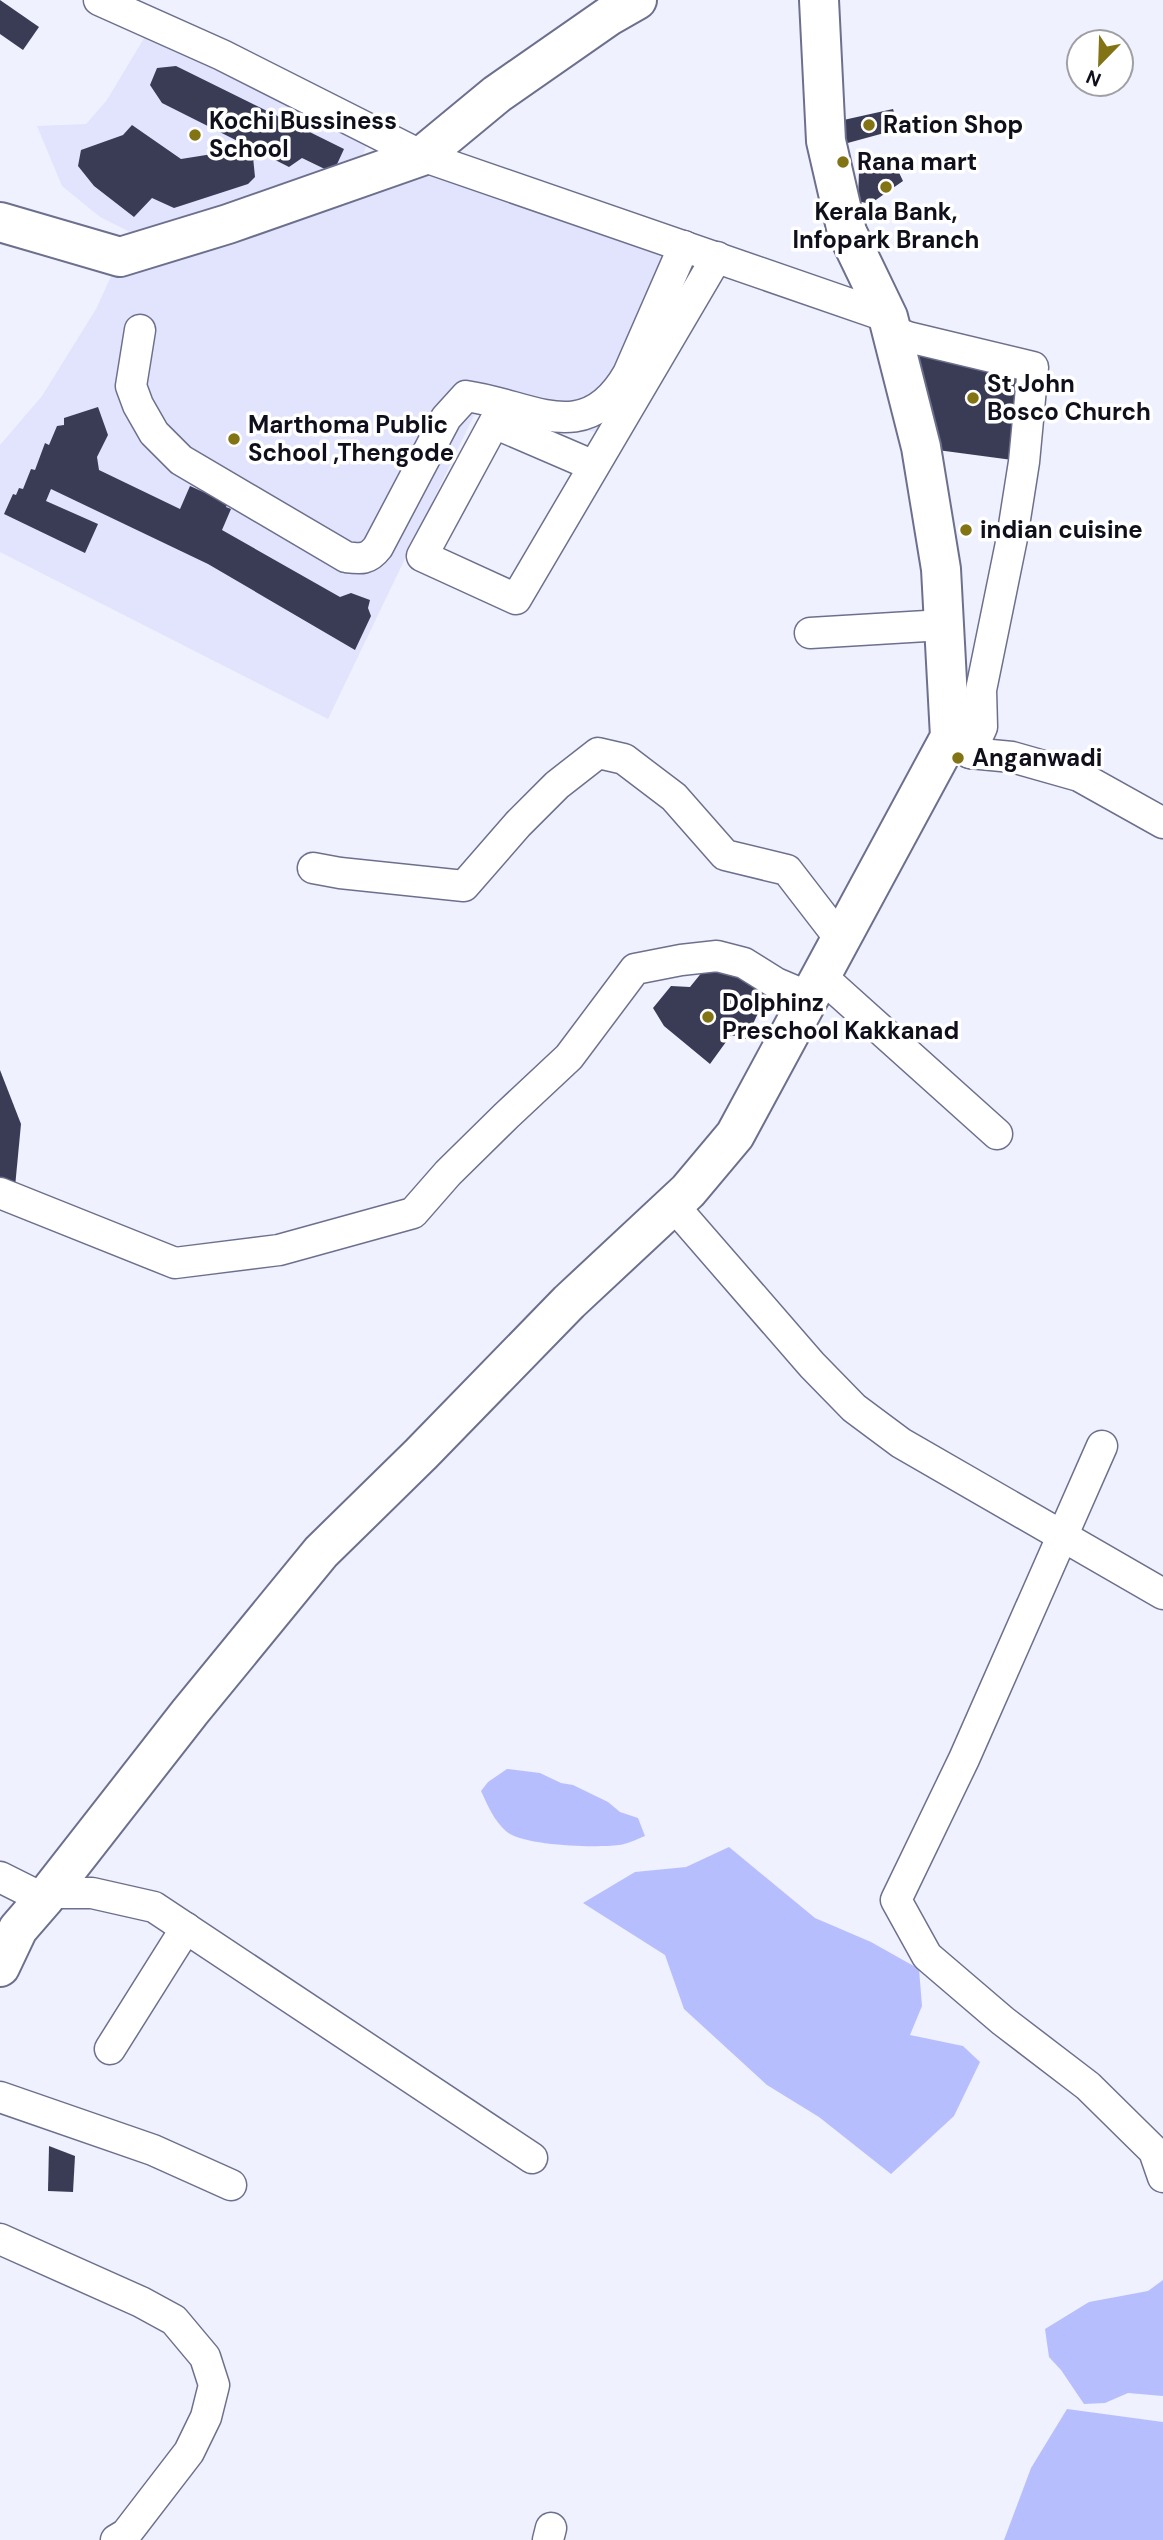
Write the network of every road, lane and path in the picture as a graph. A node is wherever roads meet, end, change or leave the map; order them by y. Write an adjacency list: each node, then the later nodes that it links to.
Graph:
1 (99, 0): 4 (street)
2 (637, 0): 4 (main road)
3 (819, 0): 8 (main road)
4 (422, 156): 5 (main road); 6 (street)
5 (0, 222)
6 (684, 246): 7 (street); 9 (street)
7 (717, 257): 8 (street); 10 (street)
8 (890, 324): 11 (main road); 13 (street)
9 (140, 330)
10 (594, 466): 10 (street)
11 (943, 625): 12 (street); 13 (main road)
12 (810, 633)
13 (960, 745): 14 (street); 16 (main road)
14 (1163, 823)
15 (313, 868): 16 (street)
16 (841, 940): 17 (main road)
17 (815, 987): 18 (street); 19 (street); 20 (main road)
18 (997, 1134)
19 (0, 1193)
20 (673, 1205): 22 (street); 25 (main road)
21 (1102, 1446): 22 (street)
22 (1063, 1538): 23 (street); 31 (street)
23 (1163, 1594)
24 (0, 1877): 25 (street)
25 (47, 1896): 26 (street); 27 (main road)
26 (186, 1928): 28 (street); 30 (street)
27 (0, 1967)
28 (110, 2049)
29 (0, 2097): 32 (street)
30 (531, 2158)
31 (1163, 2177)
32 (231, 2186)
33 (0, 2239): 34 (street)
34 (116, 2540)

